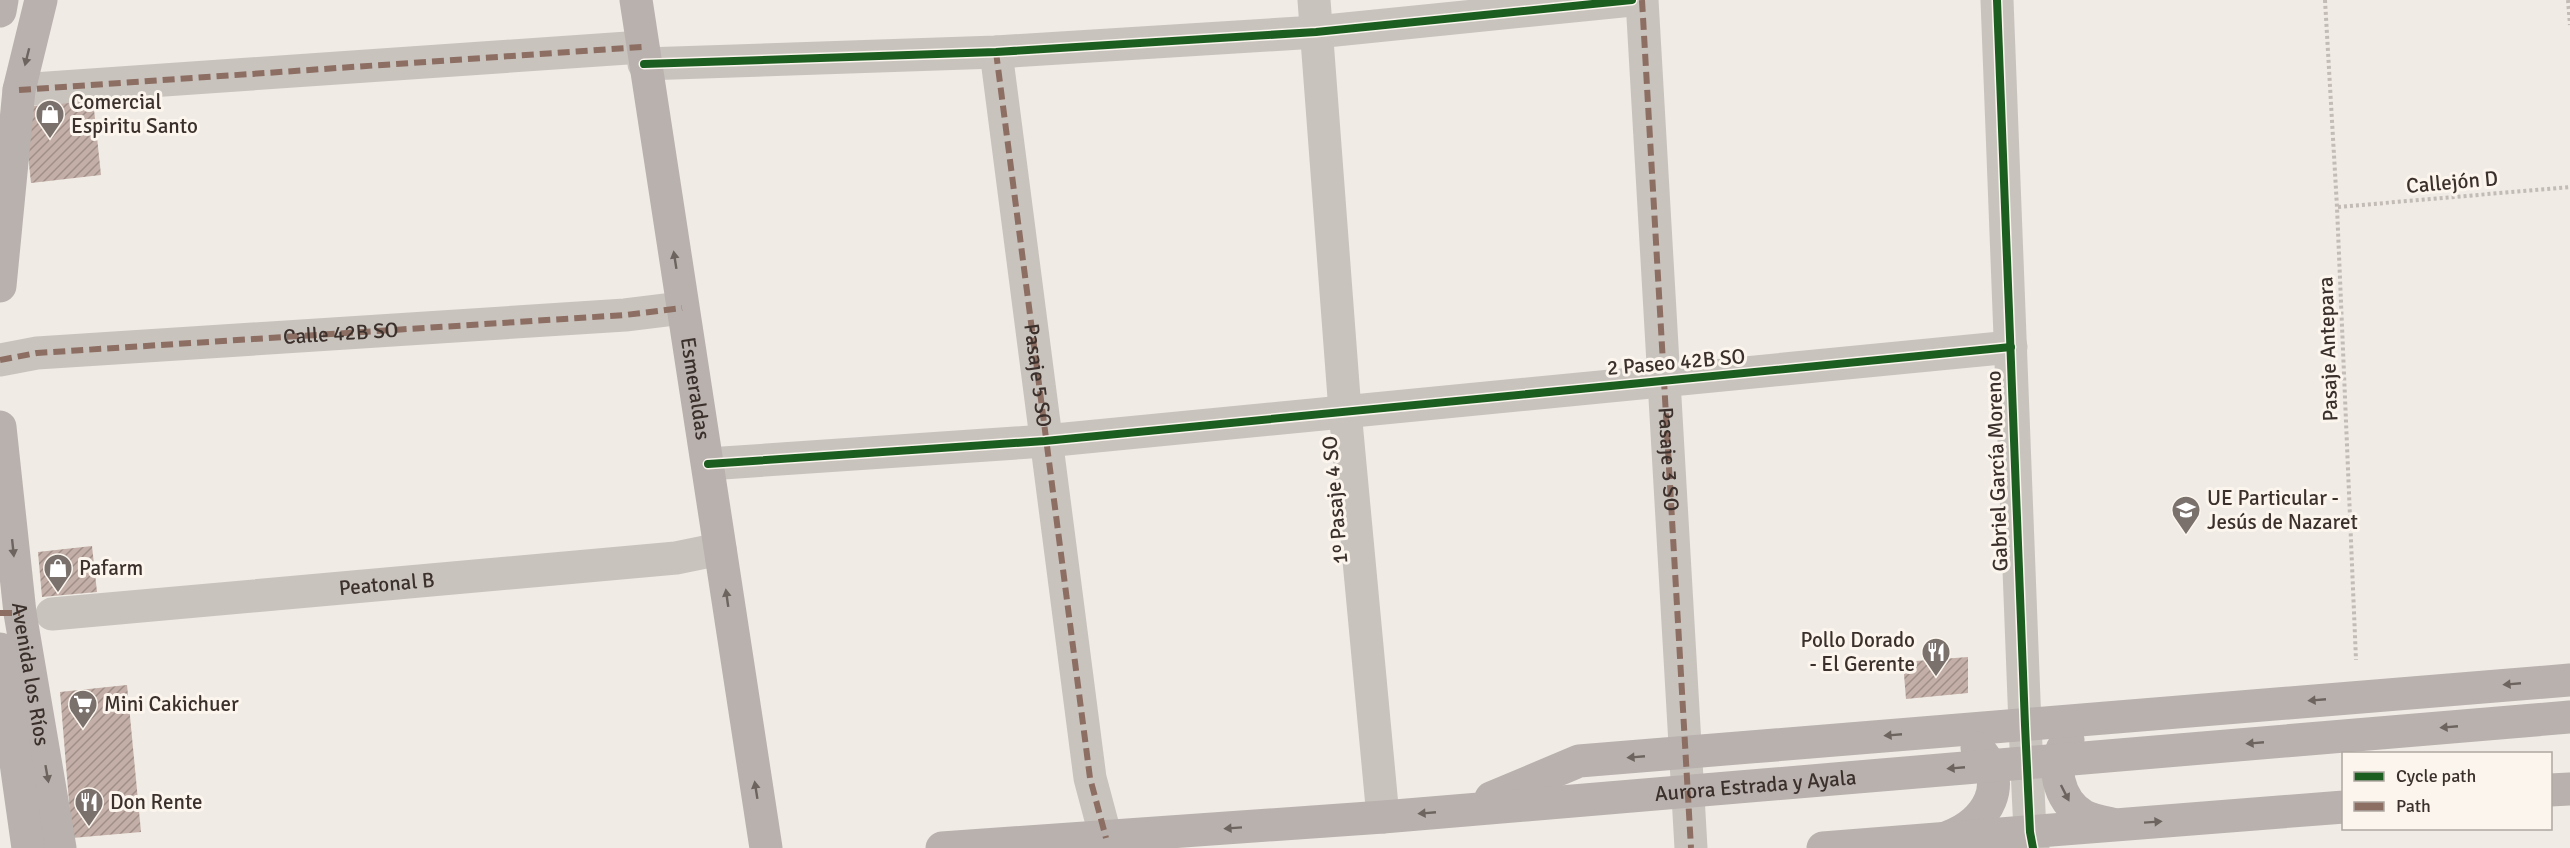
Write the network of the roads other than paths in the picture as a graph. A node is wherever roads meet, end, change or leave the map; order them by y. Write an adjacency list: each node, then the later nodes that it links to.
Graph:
1 (2, 0): 7 (main road)
2 (41, 0): 11 (main road, one-way to 11)
3 (636, 0): 10 (main road, Esmeraldas)
4 (1632, 0): 8 (street)
5 (1642, 0): 16 (street, Pasaje 3 SO)
6 (1997, 0): 14 (street, Gabriel García Moreno)
7 (0, 10)
8 (1315, 16): 9 (street); 17 (street, 1º Pasaje 4 SO)
9 (996, 52): 10 (street); 19 (street, Pasaje 5 SO)
10 (643, 56): 11 (street); 13 (main road, Esmeraldas, one-way to 10)
11 (19, 90): 12 (main road)
12 (0, 286)
13 (682, 308): 15 (street, Calle 42B SO); 20 (main road, Esmeraldas)
14 (2010, 347): 16 (street, 2 Paseo 42B SO); 27 (street, Gabriel García Moreno)
15 (0, 360)
16 (1666, 381): 17 (street, 2 Paseo 42B SO); 29 (street, Pasaje 3 SO)
17 (1345, 411): 19 (street, 2 Paseo 42B SO); 34 (street, 1º Pasaje 4 SO)
18 (0, 427): 22 (main road, Avenida los Ríos, one-way to 22)
19 (1045, 441): 20 (street, 2 Paseo 42B SO); 36 (street, Pasaje 5 SO)
20 (708, 464): 21 (main road, Esmeraldas)
21 (720, 549): 22 (street, Peatonal B); 41 (main road, Esmeraldas, one-way to 21)
22 (24, 614): 40 (main road, Avenida los Ríos, one-way to 40)
23 (0, 649): 39 (main road, Avenida los Ríos)
24 (2570, 680): 26 (main road, one-way to 26)
25 (2570, 717): 33 (main road, Aurora Estrada y Ayala, one-way to 33)
26 (2104, 718): 27 (main road); 35 (main road, one-way to 35)
27 (2025, 725): 28 (main road); 38 (street, Gabriel García Moreno)
28 (1934, 732): 29 (main road, one-way to 29); 37 (main road)
29 (1686, 753): 33 (main road, one-way to 33); 43 (street, Pasaje 3 SO)
30 (2570, 789): 31 (main road)
31 (2552, 790)
32 (2342, 807): 35 (main road, one-way to 32)
33 (1462, 810): 34 (main road, Aurora Estrada y Ayala, one-way to 34)
34 (1383, 817): 36 (main road, Aurora Estrada y Ayala, one-way to 36)
35 (2116, 825): 38 (main road)
36 (1106, 838): 42 (main road, Aurora Estrada y Ayala)
37 (1943, 838): 38 (main road); 44 (main road)
38 (2032, 840)
39 (28, 848)
40 (60, 848)
41 (766, 848)
42 (942, 848)
43 (1691, 848)
44 (1823, 848)

